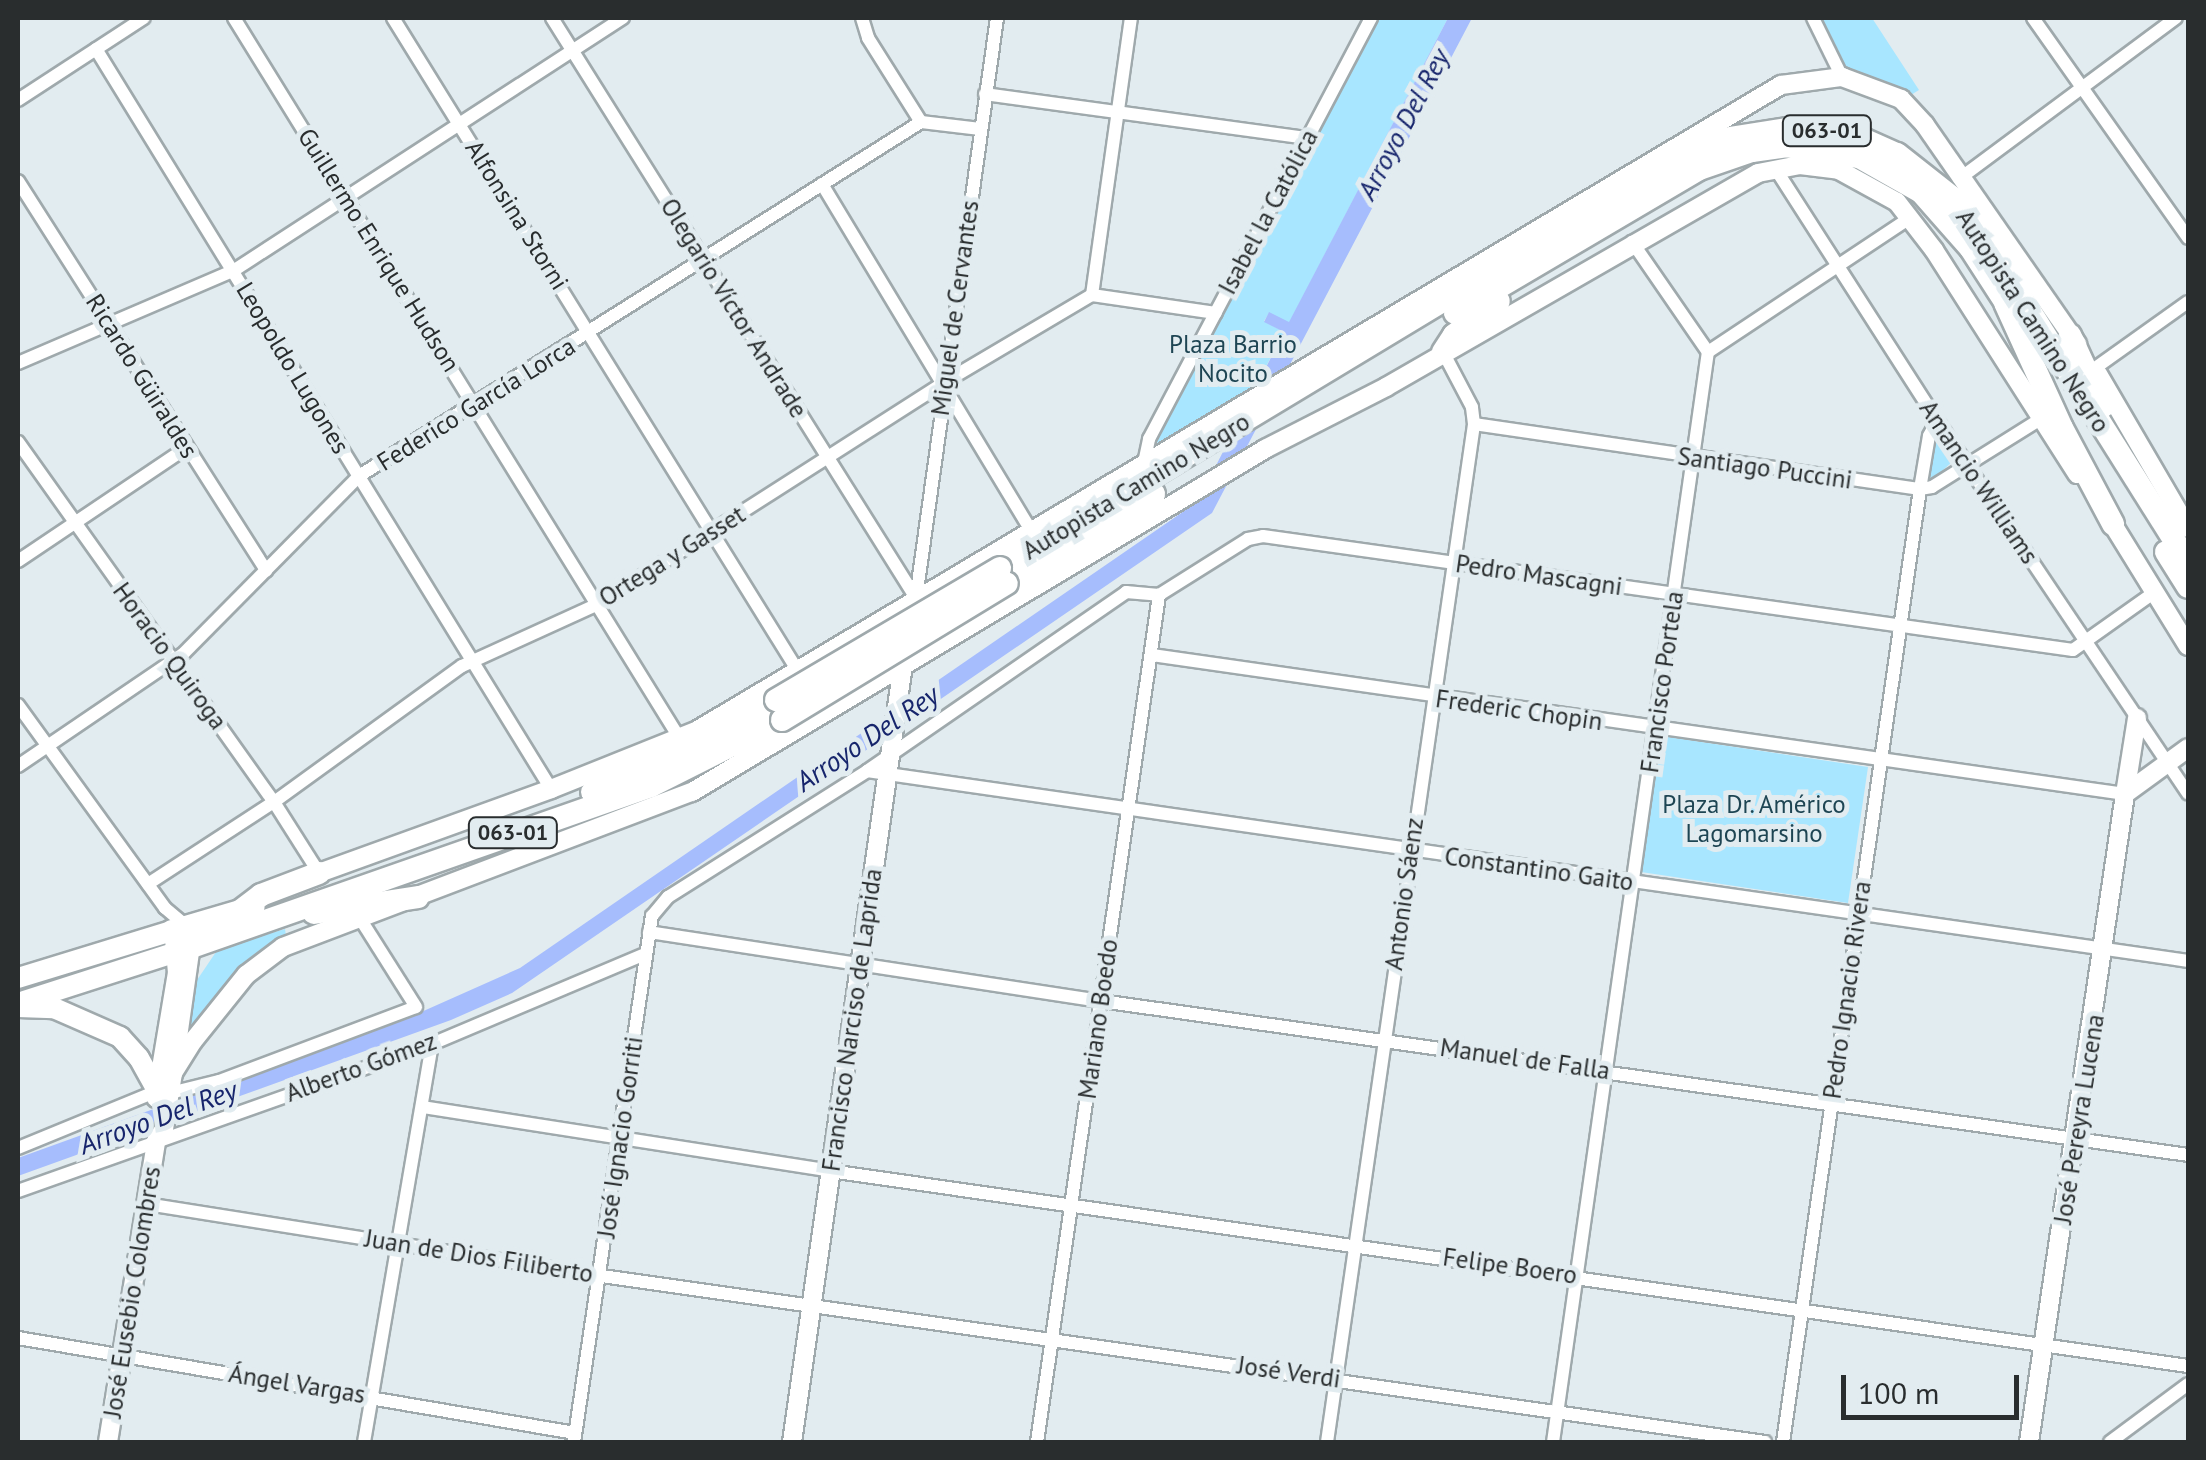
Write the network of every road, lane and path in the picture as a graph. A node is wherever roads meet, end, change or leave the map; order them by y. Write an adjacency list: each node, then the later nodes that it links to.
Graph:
1 (144, 18): 13 (street)
2 (234, 18): 28 (street, Guillermo Enrique Hudson)
3 (393, 18): 21 (street, Alfonsina Storni)
4 (552, 18): 14 (street, Olegario Víctor Andrade)
5 (623, 18): 14 (street)
6 (862, 18): 20 (street)
7 (997, 18): 17 (street, Miguel de Cervantes)
8 (1130, 18): 19 (street)
9 (1371, 18): 23 (street, Isabel la Católica)
10 (1814, 18): 15 (street)
11 (2032, 18): 16 (street)
12 (2176, 18): 16 (street)
13 (96, 49): 18 (street); 35 (street, Leopoldo Lugones)
14 (572, 51): 21 (street); 33 (street, Olegario Víctor Andrade)
15 (1842, 77): 25 (street); 47 (street)
16 (2083, 88): 25 (street); 31 (street)
17 (985, 94): 19 (street); 22 (street, Miguel de Cervantes)
18 (18, 100)
19 (1118, 112): 23 (street); 36 (street)
20 (921, 122): 22 (street); 27 (street, Federico García Lorca)
21 (461, 124): 28 (street); 41 (street, Alfonsina Storni)
22 (981, 129): 48 (street, Miguel de Cervantes)
23 (1307, 138): 39 (street, Isabel la Católica)
24 (1775, 168): 29 (street); 32 (street); 34 (street, Amancio Williams)
25 (1958, 179): 42 (street)
26 (18, 182): 40 (street, Ricardo Güiraldes)
27 (822, 184): 33 (street, Federico García Lorca); 48 (street)
28 (346, 199): 35 (street); 49 (street, Guillermo Enrique Hudson)
29 (1911, 216): 34 (street); 51 (street)
30 (1591, 232): 37 (highway, Autopista Camino Negro / 063-01); 43 (highway); 47 (highway, Autopista Camino Negro / 063-01)
31 (2188, 238)
32 (1632, 242): 43 (street); 44 (street)
33 (704, 259): 41 (street, Federico García Lorca); 55 (street, Olegario Víctor Andrade)
34 (1836, 264): 44 (street); 50 (street, Amancio Williams)
35 (233, 271): 40 (street); 59 (street, Leopoldo Lugones)
36 (1092, 295): 39 (street); 48 (street, Ortega y Gasset)
37 (2001, 295): 63 (highway); 71 (highway, Autopista Camino Negro / 063-01)
38 (2188, 302): 46 (street)
39 (1216, 313): 58 (street, Isabel la Católica)
40 (110, 324): 45 (street); 54 (street, Ricardo Güiraldes)
41 (590, 333): 49 (street, Federico García Lorca); 66 (street, Alfonsina Storni)
42 (2070, 335): 46 (street); 61 (highway)
43 (1443, 352): 52 (street, Antonio Sáenz); 83 (street)
44 (1708, 352): 56 (street, Francisco Portela)
45 (18, 363)
46 (2094, 369): 64 (street)
47 (1313, 380): 58 (street); 61 (highway, Autopista Camino Negro / 063-01); 108 (highway, Autopista Camino Negro / 063-01, bridge)
48 (943, 383): 55 (street, Ortega y Gasset); 65 (street); 75 (street, Miguel de Cervantes)
49 (476, 405): 59 (street, Federico García Lorca); 76 (street, Guillermo Enrique Hudson)
50 (1937, 420): 57 (street, Amancio Williams); 60 (street, Pedro Ignacio Rivera)
51 (2039, 420): 57 (street); 63 (street)
52 (1474, 424): 56 (street, Santiago Puccini); 68 (street, Antonio Sáenz)
53 (18, 442): 62 (street, Horacio Quiroga)
54 (186, 448): 62 (street); 70 (street, Ricardo Güiraldes)
55 (828, 458): 66 (street, Ortega y Gasset); 75 (street, Olegario Víctor Andrade)
56 (1692, 459): 60 (street, Santiago Puccini); 74 (street, Francisco Portela)
57 (1966, 462): 60 (street); 78 (street, Amancio Williams)
58 (1144, 463): 65 (street)
59 (359, 476): 70 (street, Federico García Lorca); 81 (street, Leopoldo Lugones)
60 (1920, 489): 77 (street, Pedro Ignacio Rivera)
61 (2144, 496): 69 (highway, Autopista Camino Negro / 063-01)
62 (74, 523): 67 (street); 82 (street, Horacio Quiroga)
63 (2113, 524): 72 (street)
64 (2188, 528)
65 (1030, 529): 75 (street)
66 (714, 530): 76 (street, Ortega y Gasset); 84 (street, Alfonsina Storni)
67 (18, 561)
68 (1452, 562): 73 (street, Pedro Mascagni); 74 (street, Pedro Mascagni); 85 (street, Antonio Sáenz)
69 (2188, 562)
70 (266, 570): 82 (street, Federico García Lorca)
71 (2188, 587)
72 (2154, 592): 78 (street); 79 (street)
73 (1159, 595): 80 (street, Mariano Boedo); 92 (street)
74 (1675, 595): 77 (street, Pedro Mascagni); 88 (street, Francisco Portela)
75 (916, 598): 83 (street, Francisco Narciso de Laprida); 84 (street)
76 (598, 604): 81 (street, Ortega y Gasset); 89 (street, Guillermo Enrique Hudson)
77 (1900, 626): 78 (street, Pedro Mascagni); 93 (street, Pedro Ignacio Rivera)
78 (2086, 642): 87 (street, Amancio Williams)
79 (2188, 646)
80 (1152, 655): 85 (street, Frederic Chopin); 100 (street, Mariano Boedo)
81 (472, 660): 96 (street, Leopoldo Lugones); 99 (street, Ortega y Gasset)
82 (174, 661): 90 (street, Federico García Lorca); 99 (street, Horacio Quiroga)
83 (902, 666): 92 (street, Francisco Narciso de Laprida); 105 (street)
84 (796, 668): 89 (street)
85 (1432, 698): 88 (street, Frederic Chopin); 101 (street, Antonio Sáenz)
86 (18, 705): 90 (street)
87 (2137, 718): 94 (street, Amancio Williams); 98 (street, José Pereyra Lucena)
88 (1654, 730): 93 (street, Frederic Chopin); 103 (street, Francisco Portela)
89 (680, 739): 96 (street)
90 (47, 746): 95 (street, Federico García Lorca); 104 (street)
91 (2188, 748): 94 (street)
92 (891, 757): 100 (street, Constantino Gaito); 106 (street, Constantino Gaito); 115 (street, Francisco Narciso de Laprida)
93 (1880, 759): 98 (street, Frederic Chopin); 107 (street, Pedro Ignacio Rivera)
94 (2169, 764): 97 (street, Amancio Williams); 98 (street)
95 (18, 766)
96 (551, 789): 102 (street)
97 (2188, 793)
98 (2125, 794): 112 (street, José Pereyra Lucena)
99 (274, 802): 102 (street, Horacio Quiroga); 104 (street, Ortega y Gasset)
100 (1128, 810): 101 (street, Constantino Gaito); 117 (street, Mariano Boedo)
101 (1409, 850): 103 (street, Constantino Gaito); 119 (street, Antonio Sáenz)
102 (319, 873): 108 (highway)
103 (1634, 883): 107 (street, Constantino Gaito); 121 (street, Francisco Portela)
104 (148, 884): 111 (street)
105 (418, 897): 108 (highway); 109 (street)
106 (668, 897): 110 (street, José Ignacio Gorriti)
107 (1858, 914): 112 (street, Constantino Gaito); 124 (street, Pedro Ignacio Rivera)
108 (238, 920): 111 (highway, Autopista Camino Negro / 063-01)
109 (361, 920): 122 (street); 123 (street)
110 (649, 932): 113 (street, José Ignacio Gorriti); 115 (street)
111 (182, 938): 116 (main road, 063-01); 118 (main road, 063-01); 122 (street, José Eusebio Colombres); 123 (street, José Eusebio Colombres)
112 (2104, 949): 114 (street, Constantino Gaito); 127 (street, José Pereyra Lucena)
113 (645, 954): 120 (street, Alberto Gómez); 128 (street, José Ignacio Gorriti)
114 (2188, 961)
115 (860, 964): 117 (street, Manuel de Falla); 131 (street, Francisco Narciso de Laprida)
116 (18, 978)
117 (1101, 1001): 119 (street, Manuel de Falla); 134 (street, Mariano Boedo)
118 (18, 1005): 123 (main road)
119 (1385, 1038): 121 (street, Manuel de Falla); 135 (street, Antonio Sáenz)
120 (432, 1044): 125 (street); 126 (street, Alberto Gómez)
121 (1608, 1071): 124 (street, Manuel de Falla); 138 (street, Francisco Portela)
122 (174, 1073): 123 (street, José Eusebio Colombres)
123 (163, 1098): 126 (street, José Eusebio Colombres); 129 (street)
124 (1831, 1104): 127 (street, Manuel de Falla); 140 (street, Pedro Ignacio Rivera)
125 (423, 1107): 128 (street, Felipe Boero); 136 (street)
126 (157, 1135): 132 (street, Alberto Gómez); 133 (street, José Eusebio Colombres)
127 (2076, 1138): 130 (street, Manuel de Falla); 143 (street, José Pereyra Lucena)
128 (620, 1139): 131 (street, Felipe Boero); 137 (street, José Ignacio Gorriti)
129 (18, 1148)
130 (2188, 1155)
131 (830, 1170): 134 (street, Felipe Boero); 139 (street, Francisco Narciso de Laprida)
132 (18, 1191)
133 (147, 1204): 136 (street, Juan de Dios Filiberto); 144 (street, José Eusebio Colombres)
134 (1072, 1206): 135 (street, Felipe Boero); 142 (street, Mariano Boedo)
135 (1354, 1243): 138 (street, Felipe Boero); 146 (street, Antonio Sáenz)
136 (400, 1244): 137 (street, Juan de Dios Filiberto); 148 (street)
137 (602, 1276): 139 (street, Juan de Dios Filiberto); 150 (street, José Ignacio Gorriti)
138 (1578, 1276): 140 (street, Felipe Boero); 149 (street, Francisco Portela)
139 (812, 1305): 142 (street, José Verdi); 153 (street, Francisco Narciso de Laprida)
140 (1802, 1308): 143 (street, Felipe Boero); 158 (street, Pedro Ignacio Rivera)
141 (18, 1338): 144 (street, Ángel Vargas)
142 (1050, 1339): 146 (street, José Verdi); 154 (street, Mariano Boedo)
143 (2044, 1342): 145 (street, Felipe Boero); 159 (street, José Pereyra Lucena)
144 (120, 1356): 148 (street, Ángel Vargas); 151 (street, José Eusebio Colombres)
145 (2188, 1366)
146 (1336, 1378): 149 (street, José Verdi); 155 (street, Antonio Sáenz)
147 (2188, 1384): 160 (street)
148 (372, 1396): 150 (street, Ángel Vargas); 152 (street)
149 (1558, 1412): 156 (street, Francisco Portela); 157 (street, José Verdi)
150 (574, 1438)
151 (108, 1442)
152 (364, 1442)
153 (792, 1442)
154 (1037, 1442)
155 (1327, 1442)
156 (1553, 1442)
157 (1765, 1442)
158 (1783, 1442)
159 (2029, 1442)
160 (2110, 1442)

